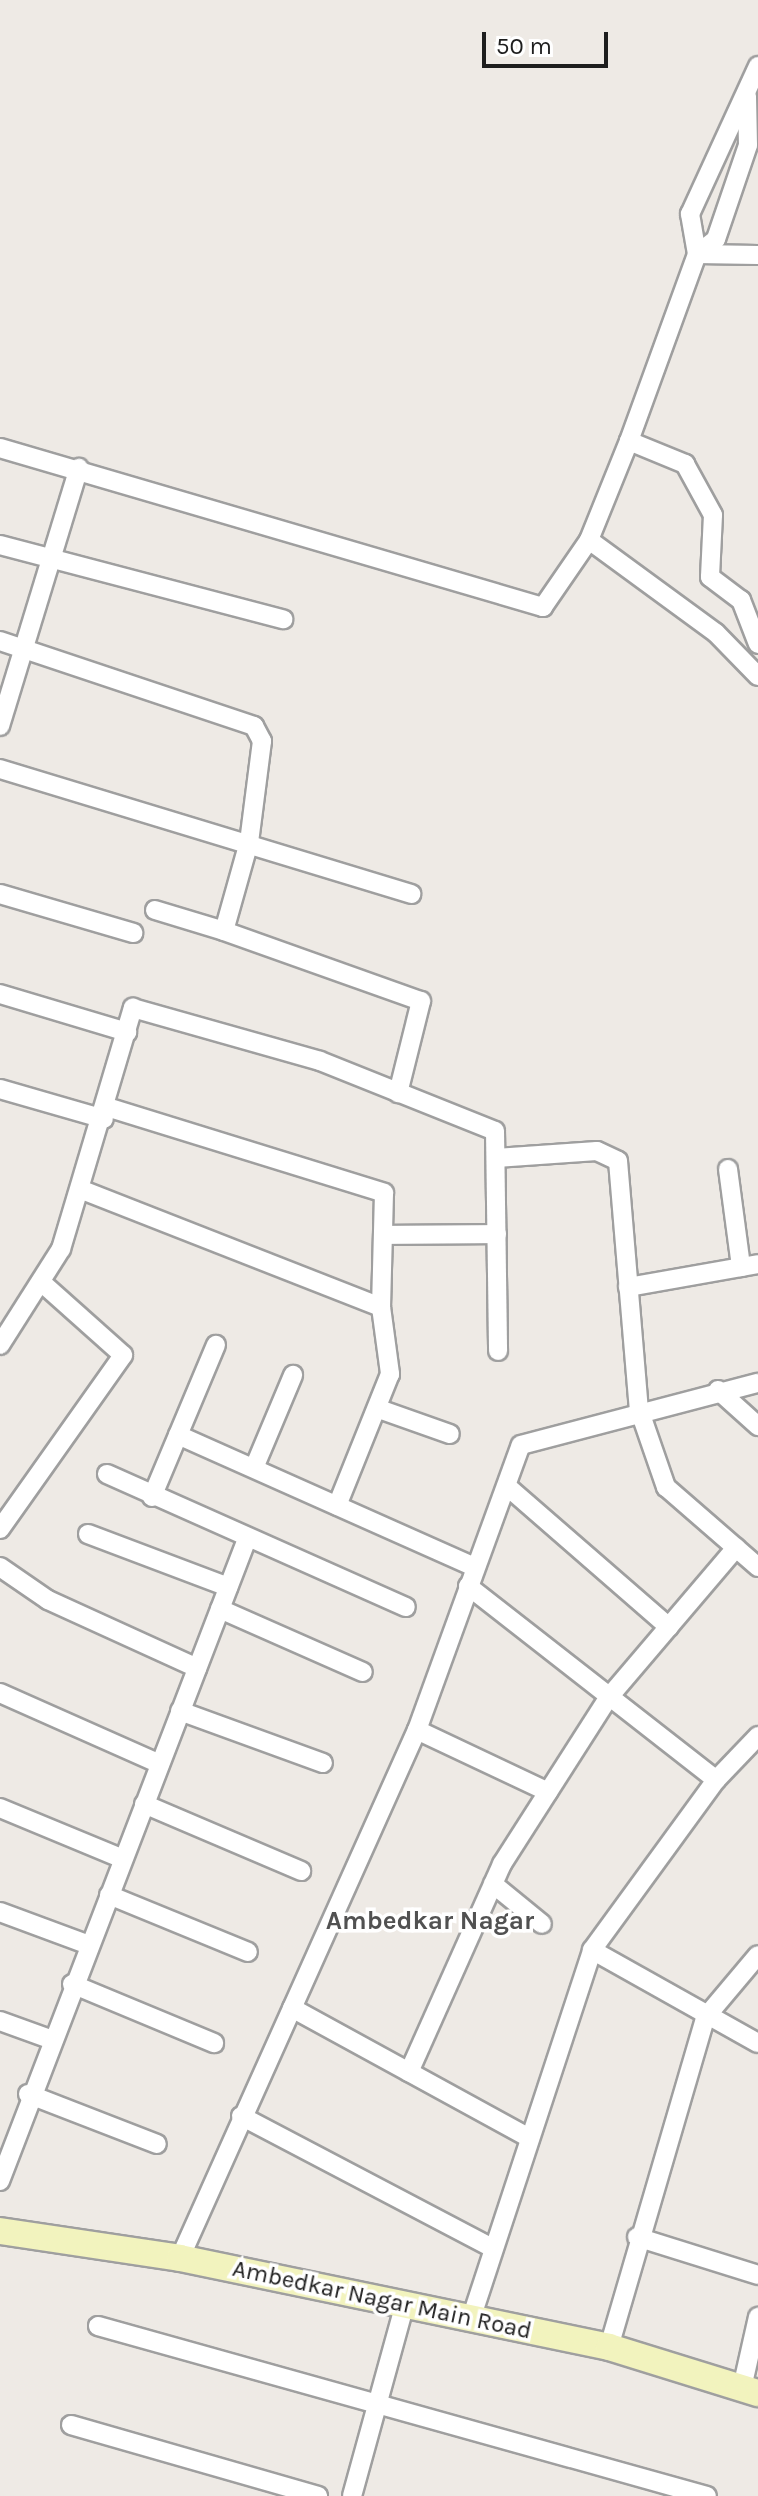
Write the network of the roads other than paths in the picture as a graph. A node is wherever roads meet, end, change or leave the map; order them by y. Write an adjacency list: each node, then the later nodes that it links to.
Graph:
1 (758, 66): 2 (street)
2 (747, 94): 3 (street); 4 (street)
3 (753, 132): 4 (street)
4 (697, 254): 5 (street); 6 (street)
5 (758, 255)
6 (629, 441): 9 (street); 14 (street)
7 (0, 448): 8 (street)
8 (79, 468): 9 (street); 11 (street)
9 (589, 540): 16 (street)
10 (0, 545): 11 (street)
11 (51, 559): 12 (street); 15 (street)
12 (283, 619)
13 (0, 641): 15 (street)
14 (758, 644)
15 (23, 648): 17 (street); 19 (street)
16 (758, 676)
17 (0, 726)
18 (0, 769): 19 (street)
19 (249, 842): 21 (street); 23 (street)
20 (0, 894): 24 (street)
21 (411, 894)
22 (155, 910): 23 (street)
23 (224, 931): 28 (street)
24 (133, 933)
25 (0, 994): 26 (street)
26 (127, 1032): 28 (street); 29 (street)
27 (0, 1089): 29 (street)
28 (398, 1093): 30 (street)
29 (105, 1113): 32 (street); 34 (street)
30 (496, 1158): 33 (street); 37 (street)
31 (728, 1169): 35 (street)
32 (82, 1190): 36 (street); 38 (street)
33 (497, 1234): 34 (street); 41 (street)
34 (383, 1235): 38 (street)
35 (750, 1265): 37 (street)
36 (41, 1282): 39 (street); 55 (street)
37 (628, 1287): 46 (street)
38 (381, 1307): 45 (street)
39 (0, 1345)
40 (216, 1345): 49 (street)
41 (498, 1351)
42 (293, 1375): 50 (street)
43 (758, 1383): 44 (street)
44 (718, 1390): 46 (street); 47 (street)
45 (379, 1409): 48 (street); 54 (street)
46 (639, 1409): 52 (street); 58 (street)
47 (758, 1426)
48 (450, 1434)
49 (178, 1435): 50 (street); 53 (street)
50 (254, 1468): 54 (street)
51 (107, 1474): 53 (street)
52 (509, 1488): 60 (street); 66 (street)
53 (152, 1497): 57 (street)
54 (337, 1506): 60 (street)
55 (0, 1529)
56 (88, 1534): 63 (street)
57 (247, 1539): 63 (street); 64 (street)
58 (736, 1548): 61 (street); 66 (street)
59 (0, 1567): 67 (street)
60 (474, 1567): 62 (street)
61 (758, 1567)
62 (468, 1586): 70 (street); 72 (street)
63 (228, 1587): 65 (street)
64 (406, 1607)
65 (220, 1609): 67 (street); 68 (street)
66 (669, 1627): 70 (street)
67 (197, 1668): 71 (street)
68 (363, 1672)
69 (0, 1693): 75 (street)
70 (609, 1697): 76 (street); 77 (street)
71 (180, 1711): 74 (street); 75 (street)
72 (417, 1730): 77 (street); 91 (street)
73 (758, 1736): 76 (street)
74 (323, 1763)
75 (160, 1764): 78 (street)
76 (716, 1780): 87 (street)
77 (548, 1792): 82 (street)
78 (144, 1804): 80 (street); 81 (street)
79 (0, 1808): 80 (street)
80 (123, 1859): 83 (street)
81 (301, 1871)
82 (493, 1884): 85 (street); 97 (street)
83 (109, 1895): 86 (street); 88 (street)
84 (0, 1912): 86 (street)
85 (542, 1924)
86 (89, 1945): 90 (street)
87 (592, 1950): 92 (street); 100 (street)
88 (248, 1952)
89 (758, 1955): 92 (street)
90 (72, 1984): 94 (street); 95 (street)
91 (292, 2008): 97 (street); 99 (street)
92 (705, 2018): 96 (street); 104 (street)
93 (0, 2021): 94 (street)
94 (50, 2039): 98 (street)
95 (214, 2043)
96 (758, 2043)
97 (409, 2072): 100 (street)
98 (28, 2094): 101 (street); 102 (street)
99 (241, 2116): 105 (street); 106 (street)
100 (529, 2138): 105 (street)
101 (157, 2144)
102 (0, 2181)
103 (0, 2231): 106 (street, Ambedkar Nagar Main Road)
104 (637, 2237): 107 (street); 112 (street)
105 (490, 2247): 110 (street)
106 (180, 2258): 108 (street, Ambedkar Nagar Main Road)
107 (758, 2275)
108 (405, 2304): 110 (street, Ambedkar Nagar Main Road); 114 (street)
109 (758, 2317): 113 (street)
110 (471, 2319): 112 (street, Ambedkar Nagar Main Road)
111 (98, 2326): 114 (street)
112 (609, 2347): 113 (street, Ambedkar Nagar Main Road)
113 (750, 2391)
114 (380, 2403): 117 (street); 118 (street)
115 (71, 2425): 116 (street)
116 (318, 2496)
117 (352, 2496)
118 (707, 2496)

